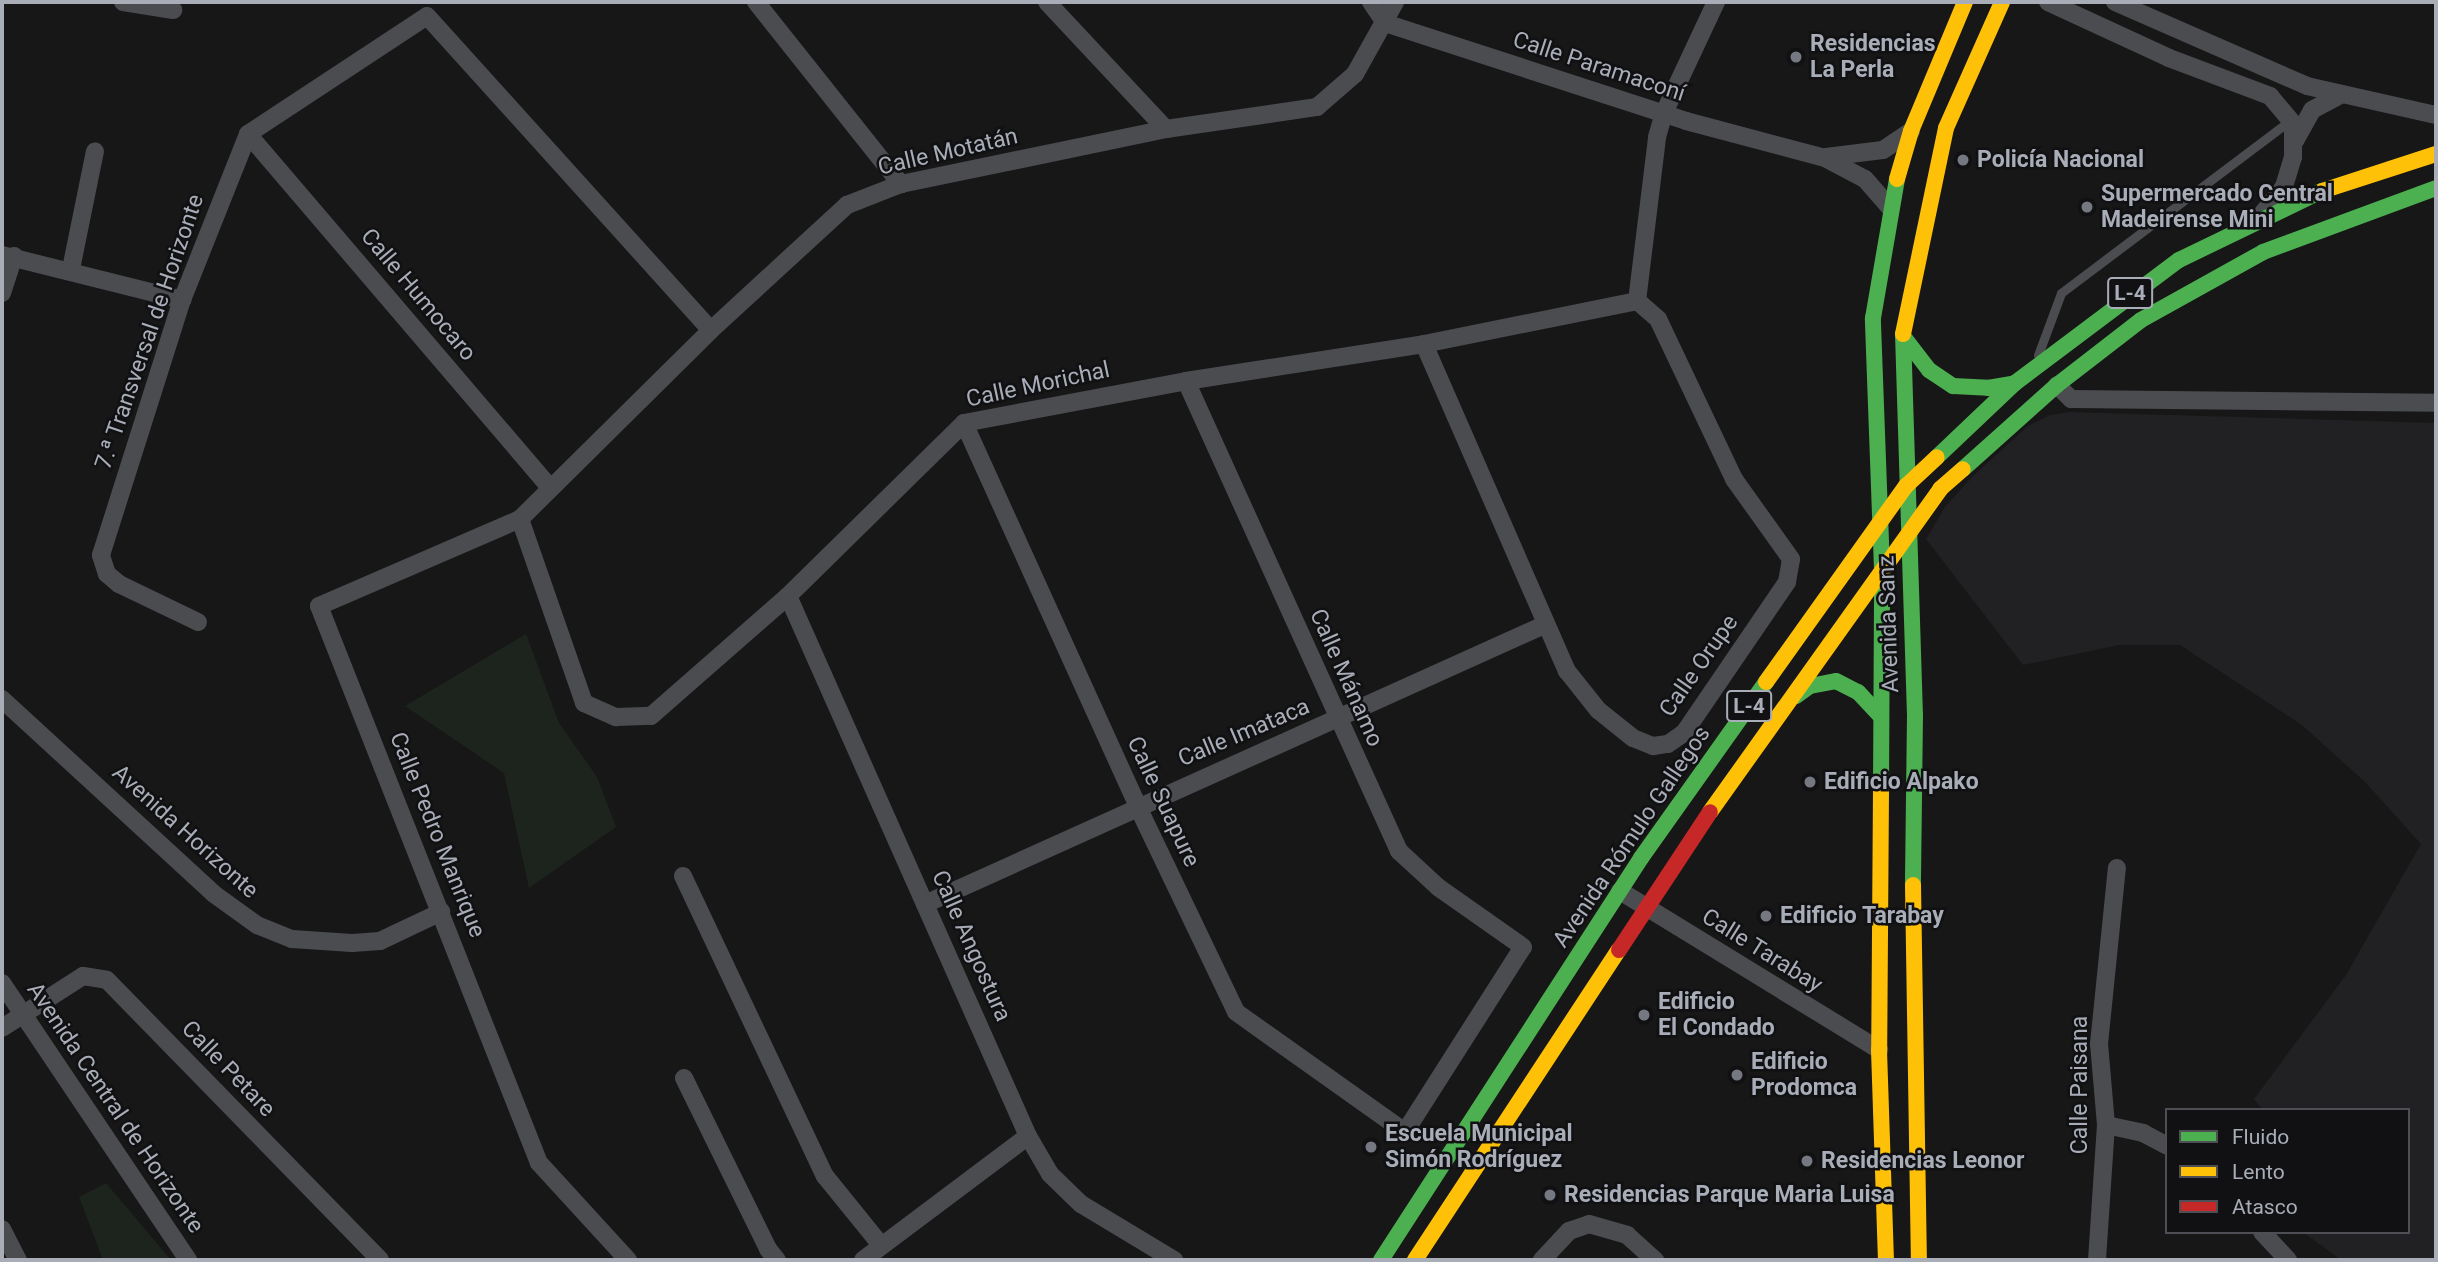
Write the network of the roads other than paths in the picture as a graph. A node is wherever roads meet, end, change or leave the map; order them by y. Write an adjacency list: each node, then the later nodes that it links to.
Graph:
1 (123, 2): 11 (street)
2 (757, 2): 26 (street)
3 (1047, 2): 19 (street)
4 (1371, 2): 12 (street)
5 (1395, 2): 12 (street, Calle Motatán)
6 (1716, 2): 16 (street)
7 (1965, 2): 20 (main road, Avenida Sanz)
8 (2002, 2): 36 (main road, Avenida Sanz)
9 (2048, 2): 15 (street)
10 (2115, 2): 13 (street)
11 (173, 10)
12 (1385, 23): 16 (street, Calle Paramaconí); 19 (street, Calle Motatán)
13 (2280, 74): 14 (street); 15 (street)
14 (2342, 94): 17 (street); 22 (street)
15 (2270, 96): 18 (street)
16 (1664, 113): 25 (street, Calle Paramaconí); 34 (street)
17 (2436, 116)
18 (2292, 119): 22 (street); 38 (lane)
19 (1166, 129): 26 (street, Calle Motatán)
20 (1911, 131): 25 (street, Calle Paramaconí); 28 (main road, Avenida Sanz)
21 (248, 134): 33 (street, 7.ª Transversal de Horizonte); 35 (street); 45 (street, Calle Humocaro)
22 (2294, 141): 29 (street)
23 (95, 151): 31 (street)
24 (2436, 154): 29 (main road, Avenida Rómulo Gallegos / L-4)
25 (1825, 158): 28 (street, Calle Paramaconí)
26 (901, 184): 35 (street, Calle Motatán)
27 (2436, 188): 41 (main road, L-4)
28 (1889, 207): 47 (main road, Avenida Sanz)
29 (2256, 222): 38 (main road, Avenida Rómulo Gallegos / L-4)
30 (8, 255): 31 (street); 32 (street)
31 (71, 270): 33 (street)
32 (2, 293)
33 (182, 300): 51 (street, 7.ª Transversal de Horizonte)
34 (1637, 300): 37 (street, Calle Morichal); 52 (street, Calle Orupe)
35 (711, 330): 45 (street, Calle Motatán)
36 (1903, 335): 40 (main road); 44 (main road, Avenida Sanz)
37 (1424, 344): 39 (street, Calle Morichal); 52 (street, Calle Orupe)
38 (2033, 368): 40 (main road, Avenida Rómulo Gallegos / L-4)
39 (1186, 381): 43 (street, Calle Morichal); 56 (street, Calle Mánamo)
40 (2015, 383): 44 (main road, Avenida Rómulo Gallegos / L-4)
41 (2057, 385): 42 (street); 48 (main road, L-4)
42 (2436, 403)
43 (964, 423): 50 (street, Calle Morichal); 57 (street, Calle Suapure)
44 (1906, 486): 47 (main road, Avenida Rómulo Gallegos / L-4); 48 (main road, Avenida Sanz)
45 (550, 488): 46 (street, Calle Motatán)
46 (520, 519): 50 (street, Calle Morichal); 63 (street, Calle Pedro Manrique)
47 (1878, 521): 49 (main road, Avenida Sanz); 60 (main road, Avenida Rómulo Gallegos / L-4)
48 (1908, 535): 49 (main road, L-4); 88 (main road, Avenida Sanz)
49 (1882, 569): 53 (main road, L-4); 55 (main road, Avenida Sanz)
50 (789, 596): 61 (street, Calle Angostura)
51 (198, 622)
52 (1544, 625): 56 (street, Calle Imataca)
53 (1794, 698): 55 (main road); 62 (main road, L-4)
54 (2, 699): 63 (street, Avenida Horizonte)
55 (1880, 716): 67 (main road, Avenida Sanz)
56 (1338, 719): 57 (street, Calle Imataca); 70 (street, Calle Mánamo)
57 (1136, 805): 61 (street, Calle Imataca); 70 (street, Calle Suapure)
58 (2117, 868): 69 (street, Calle Paisana)
59 (683, 876): 75 (street)
60 (1620, 891): 62 (street, Calle Tarabay); 83 (main road, Avenida Rómulo Gallegos / L-4)
61 (925, 904): 71 (street, Calle Angostura)
62 (1647, 907): 67 (street, Calle Tarabay); 84 (main road, L-4)
63 (441, 912): 79 (street, Calle Pedro Manrique)
64 (2, 984): 65 (street, Avenida Central de Horizonte)
65 (23, 1014): 66 (street, Calle Petare); 77 (street, Avenida Central de Horizonte); 78 (street, Calle Petare)
66 (2, 1028)
67 (1879, 1050): 87 (main road, Avenida Sanz)
68 (684, 1078): 80 (street)
69 (2106, 1125): 72 (street); 89 (street, Calle Paisana)
70 (1405, 1132)
71 (1028, 1136): 75 (street); 82 (street, Calle Angostura)
72 (2165, 1145)
73 (2, 1230): 76 (street)
74 (2264, 1234): 90 (street)
75 (880, 1244): 81 (street)
76 (18, 1260)
77 (188, 1260)
78 (380, 1260)
79 (628, 1260)
80 (777, 1260)
81 (863, 1260)
82 (1174, 1260)
83 (1381, 1260)
84 (1415, 1260)
85 (1542, 1260): 86 (street)
86 (1655, 1260)
87 (1886, 1260)
88 (1919, 1260)
89 (2097, 1260)
90 (2288, 1260)

